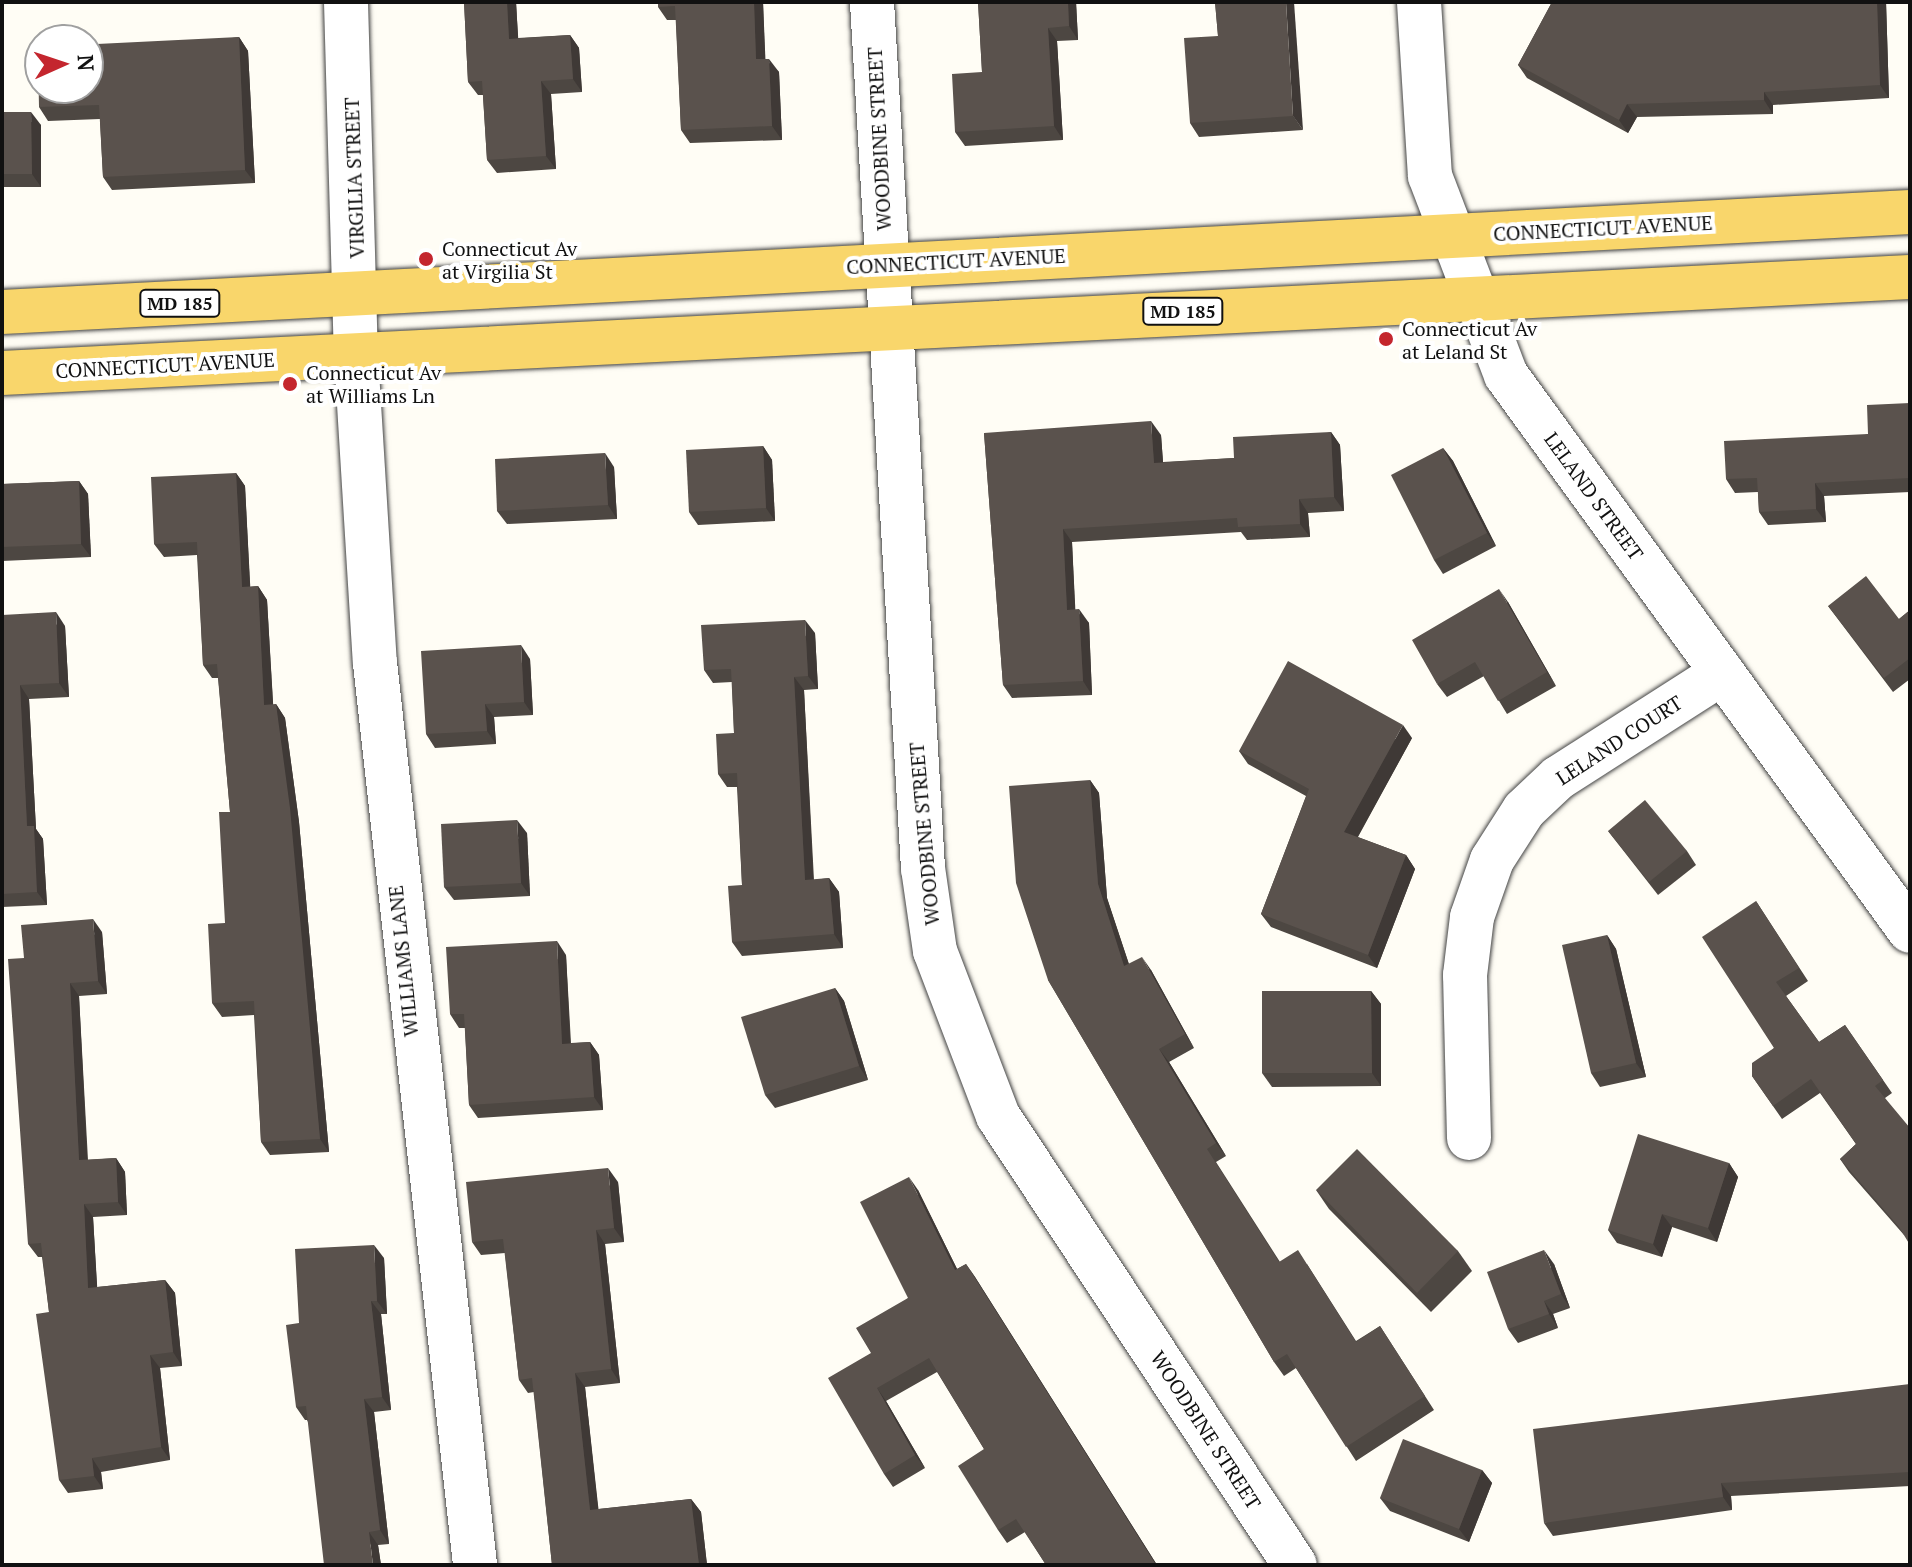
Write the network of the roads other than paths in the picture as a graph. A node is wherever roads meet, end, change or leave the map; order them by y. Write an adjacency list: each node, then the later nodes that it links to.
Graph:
1 (346, 2): 8 (street, VIRGILIA STREET)
2 (872, 2): 6 (street, WOODBINE STREET)
3 (1419, 2): 5 (street, LELAND STREET)
4 (1910, 212): 5 (main road, CONNECTICUT AVENUE / MD 185)
5 (1453, 235): 6 (main road, CONNECTICUT AVENUE / MD 185); 9 (street, LELAND STREET)
6 (886, 264): 8 (main road, CONNECTICUT AVENUE / MD 185); 11 (street, WOODBINE STREET)
7 (1910, 277): 9 (main road, CONNECTICUT AVENUE / MD 185)
8 (358, 293): 10 (main road, CONNECTICUT AVENUE / MD 185); 12 (street, VIRGILIA STREET)
9 (1475, 296): 11 (main road, CONNECTICUT AVENUE / MD 185); 14 (street, LELAND STREET)
10 (2, 312)
11 (890, 327): 12 (main road, CONNECTICUT AVENUE / MD 185); 18 (street, WOODBINE STREET)
12 (356, 355): 13 (main road, CONNECTICUT AVENUE / MD 185); 17 (street, WILLIAMS LANE)
13 (2, 373)
14 (1722, 673): 15 (street, LELAND STREET); 16 (street, LELAND COURT)
15 (1910, 931)
16 (1469, 1138)
17 (475, 1565)
18 (1295, 1565)

